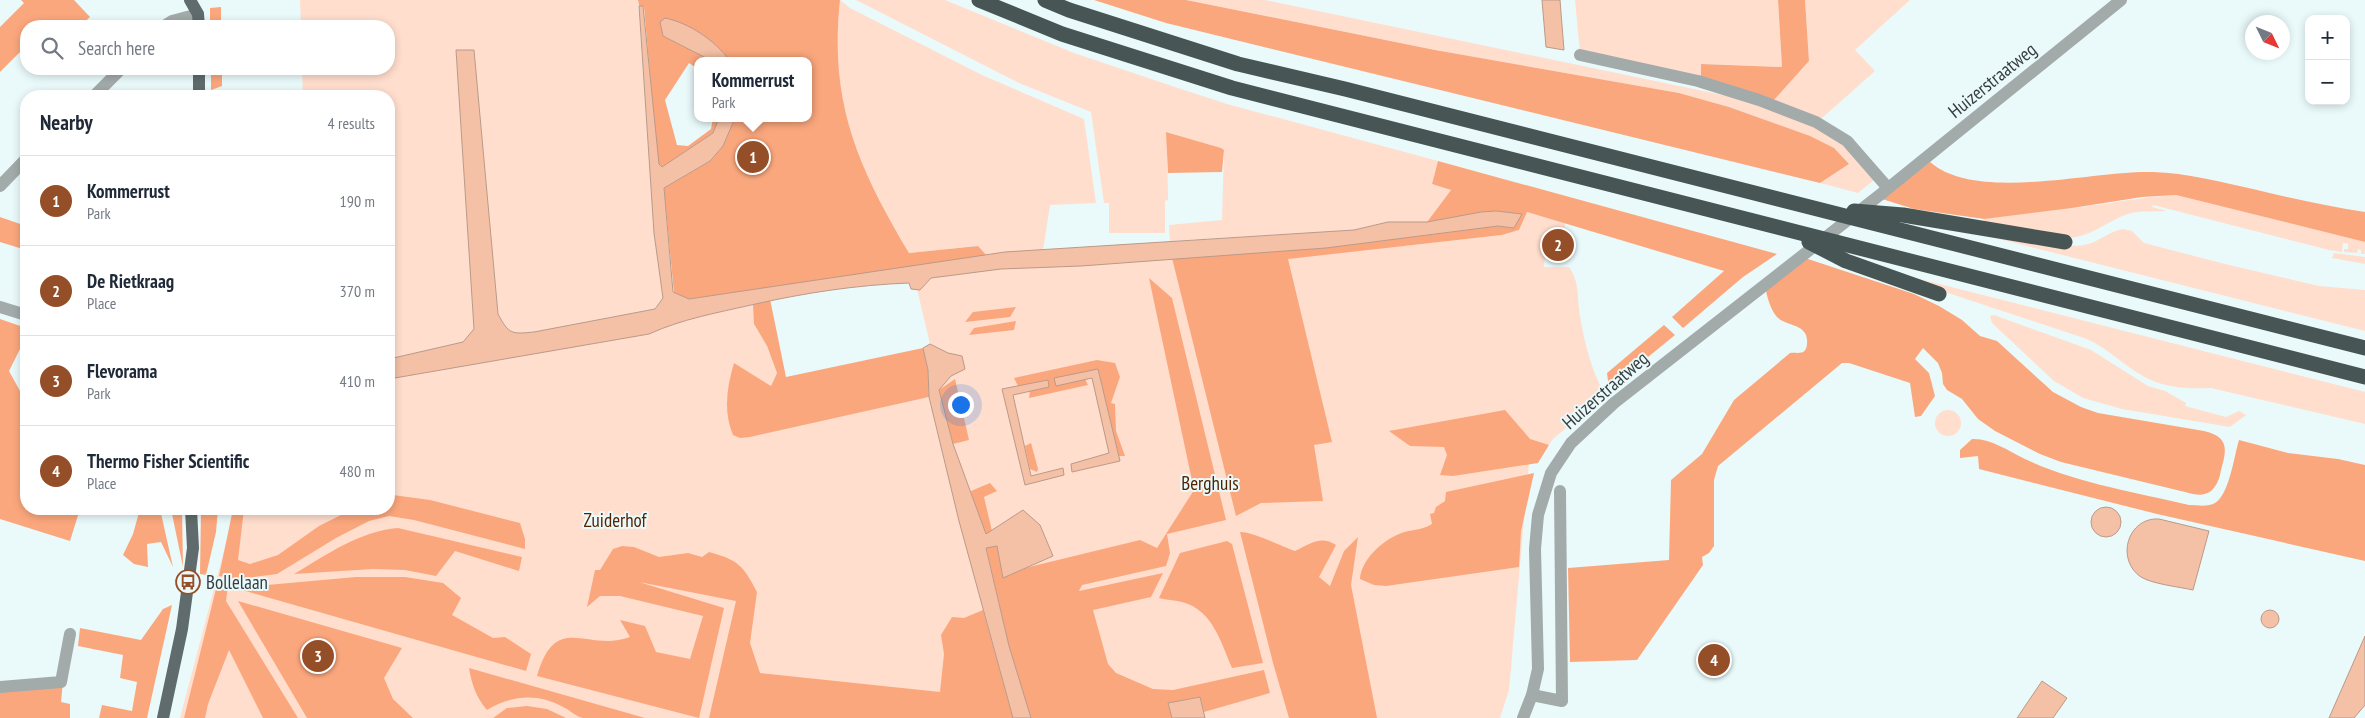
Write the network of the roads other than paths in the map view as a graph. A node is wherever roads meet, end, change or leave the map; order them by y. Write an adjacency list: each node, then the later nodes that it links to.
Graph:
1 (190, 0): 5 (main road)
2 (979, 0): 15 (highway)
3 (1045, 0): 14 (highway)
4 (2121, 0): 13 (street, Huizerstraatweg)
5 (198, 20)
6 (1580, 55): 13 (street)
7 (114, 75): 9 (street)
8 (199, 75): 10 (main road)
9 (100, 90)
10 (198, 90)
11 (20, 165): 12 (street)
12 (0, 186)
13 (1888, 188): 25 (street, Huizerstraatweg)
14 (1813, 208): 16 (highway); 20 (highway)
15 (1786, 229): 17 (highway); 21 (highway)
16 (2065, 242)
17 (1940, 294)
18 (0, 307): 19 (street)
19 (20, 314)
20 (2365, 348)
21 (2365, 376)
22 (1560, 492): 24 (street)
23 (192, 515): 29 (main road)
24 (1560, 580): 25 (street); 28 (street)
25 (1537, 582): 28 (street, Huizerstraatweg)
26 (70, 634): 27 (street)
27 (0, 686)
28 (1532, 695): 30 (street, Huizerstraatweg)
29 (163, 718)
30 (1523, 718)

